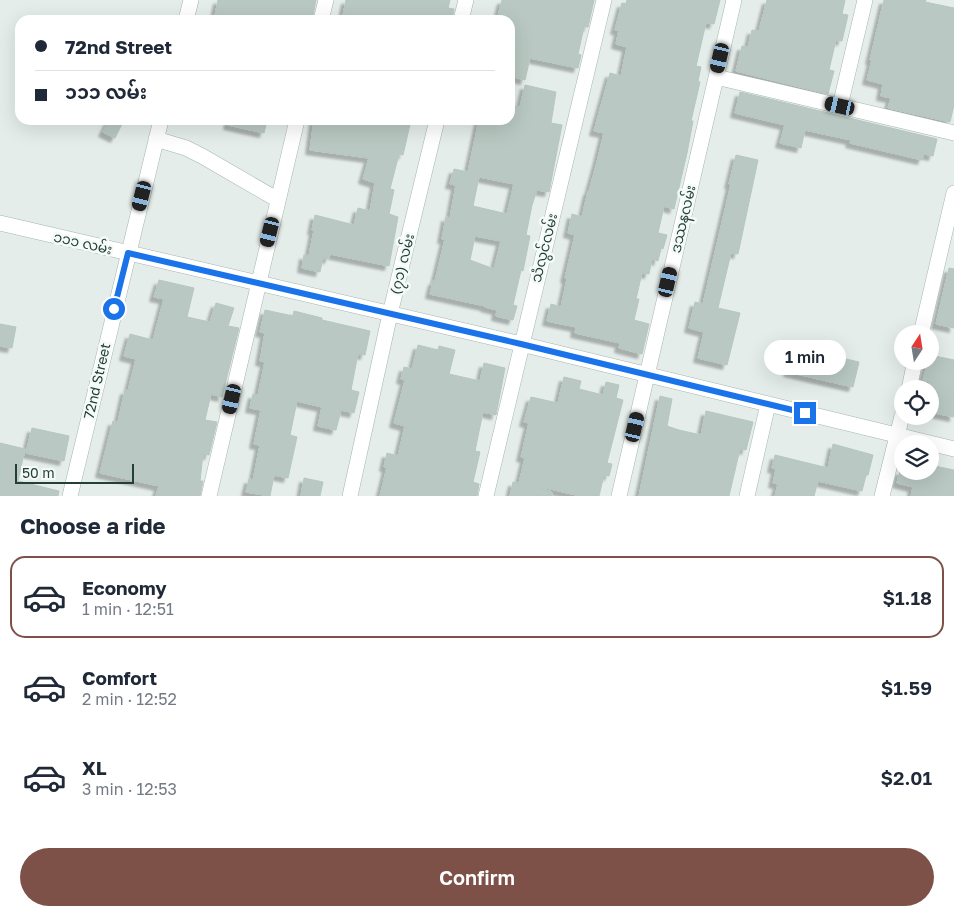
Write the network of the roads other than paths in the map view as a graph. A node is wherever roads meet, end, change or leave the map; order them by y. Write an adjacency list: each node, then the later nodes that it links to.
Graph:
1 (191, 0): 7 (street)
2 (326, 0): 8 (street)
3 (466, 0): 9 (street)
4 (604, 0): 24 (street, သံလွင်လမ်း)
5 (734, 0): 10 (street, ဒဿနလမ်း)
6 (865, 0): 11 (street)
7 (187, 15)
8 (322, 15)
9 (462, 15)
10 (716, 78): 11 (street); 25 (street, ဒဿနလမ်း)
11 (840, 106): 15 (street)
12 (160, 125): 16 (street, 72nd Street)
13 (296, 125): 18 (street)
14 (436, 125): 22 (street, (၇၁) လမ်း)
15 (954, 133)
16 (156, 139): 18 (street); 20 (street, 72nd Street)
17 (954, 193): 23 (street)
18 (278, 200): 21 (street)
19 (0, 223): 20 (street, ၁၁၁ လမ်း)
20 (128, 253): 21 (street, ၁၁၁ လမ်း); 30 (street, 72nd Street)
21 (258, 282): 22 (street, ၁၁၁ လမ်း); 31 (street)
22 (390, 314): 24 (street, ၁၁၁ လမ်း); 32 (street, (၇၁) လမ်း)
23 (924, 325)
24 (521, 344): 25 (street, ၁၁၁ လမ်း); 33 (street, သံလွင်လမ်း)
25 (647, 375): 26 (street, ၁၁၁ လမ်း); 34 (street, ဒဿနလမ်း)
26 (768, 404): 28 (street, ၁၁၁ လမ်း); 35 (street)
27 (900, 425): 28 (street)
28 (898, 434): 29 (street, ၁၁၁ လမ်း); 36 (street)
29 (954, 449)
30 (70, 496)
31 (209, 496)
32 (350, 496)
33 (486, 496)
34 (619, 496)
35 (747, 496)
36 (882, 496)

